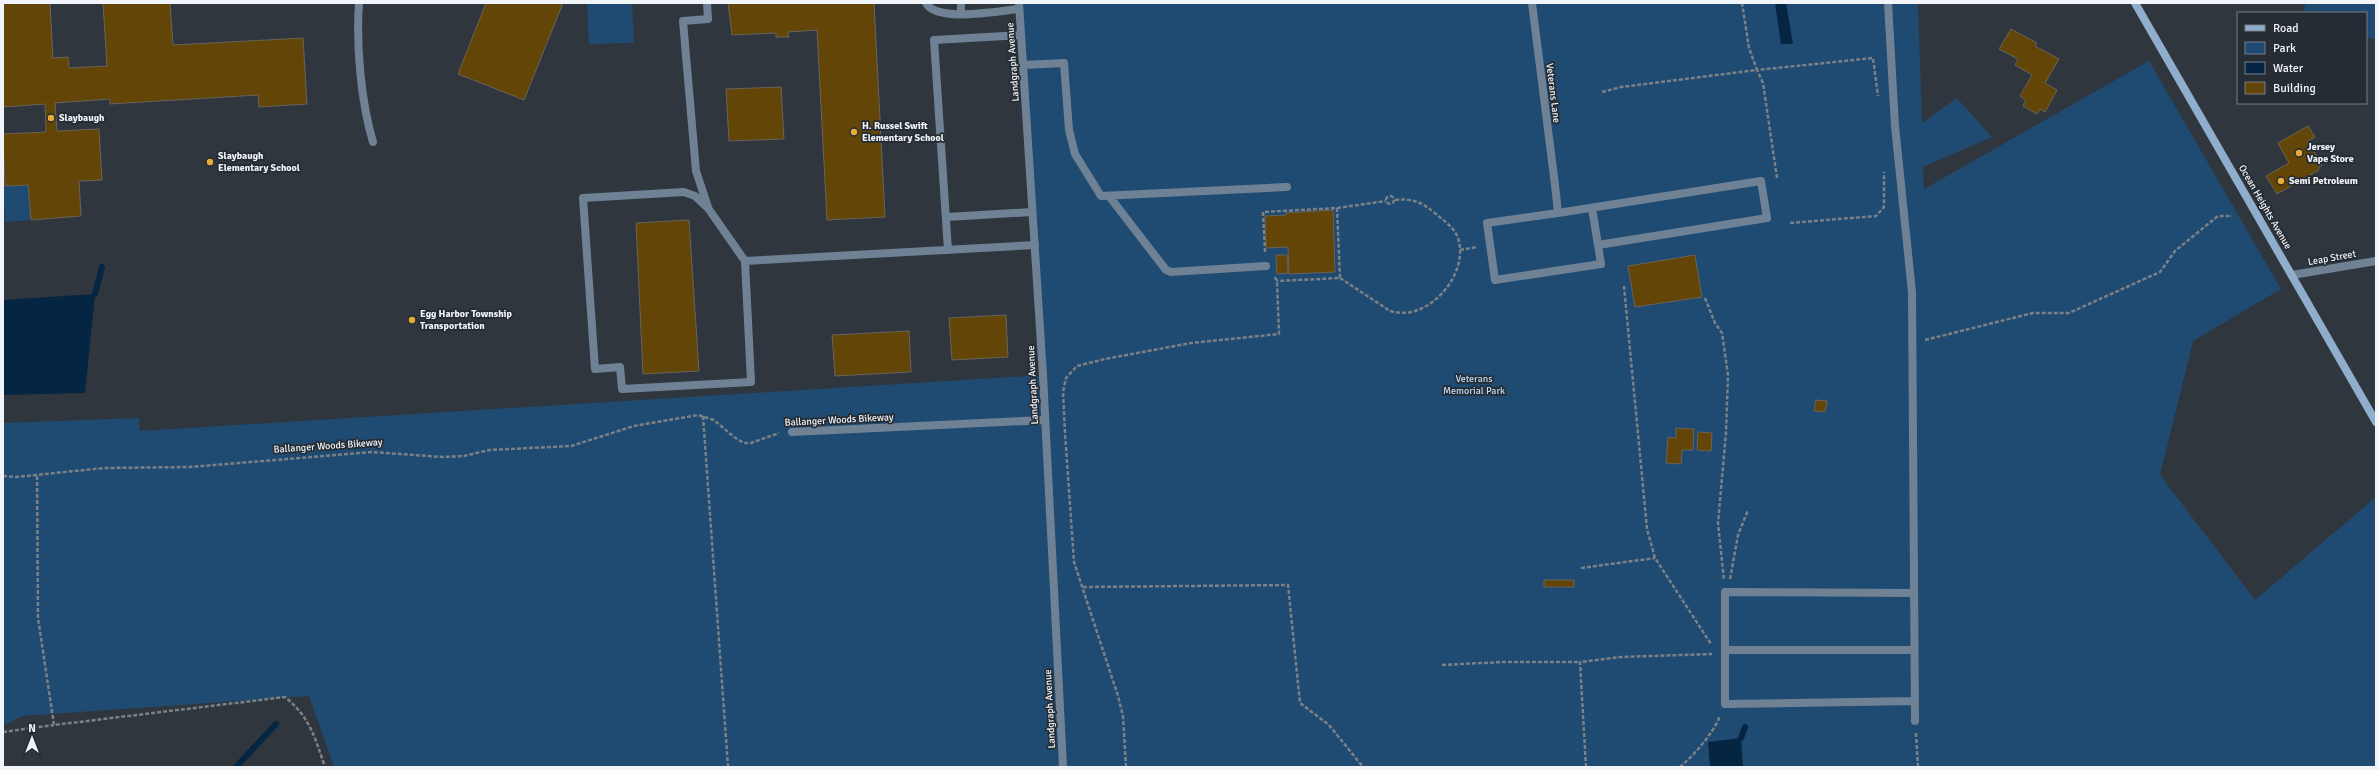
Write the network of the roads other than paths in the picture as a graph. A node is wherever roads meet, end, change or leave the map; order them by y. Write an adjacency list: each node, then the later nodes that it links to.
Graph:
1 (359, 3): 12 (street)
2 (707, 3): 15 (street)
3 (926, 3): 9 (street)
4 (961, 3): 9 (street)
5 (1532, 3): 18 (street, Veterans Lane)
6 (1888, 3): 30 (street)
7 (2135, 3): 26 (main road, Ocean Heights Avenue)
8 (1019, 6): 9 (street); 10 (street, Landgraph Avenue)
9 (961, 14)
10 (1021, 35): 11 (street, Landgraph Avenue); 19 (street)
11 (1023, 65): 14 (street); 17 (street, Landgraph Avenue)
12 (372, 142)
13 (1286, 188): 14 (street)
14 (1109, 196): 25 (street)
15 (708, 208): 23 (street); 23 (street)
16 (1592, 208): 18 (street); 21 (street); 21 (street)
17 (1032, 212): 19 (street); 20 (street, Landgraph Avenue)
18 (1558, 213): 21 (street)
19 (946, 217): 22 (street)
20 (1035, 245): 22 (street); 27 (street, Landgraph Avenue)
21 (1598, 245)
22 (948, 250): 23 (street)
23 (745, 261)
24 (2376, 261): 26 (street, Leap Street)
25 (1266, 266)
26 (2292, 275): 28 (main road, Ocean Heights Avenue)
27 (1045, 420): 29 (street, Ballanger Woods Bikeway); 35 (street, Landgraph Avenue)
28 (2376, 422)
29 (792, 432)
30 (1914, 593): 31 (street); 32 (street)
31 (1725, 650): 32 (street); 33 (street)
32 (1914, 650): 33 (street)
33 (1914, 701): 34 (street)
34 (1915, 721)
35 (1063, 767)

